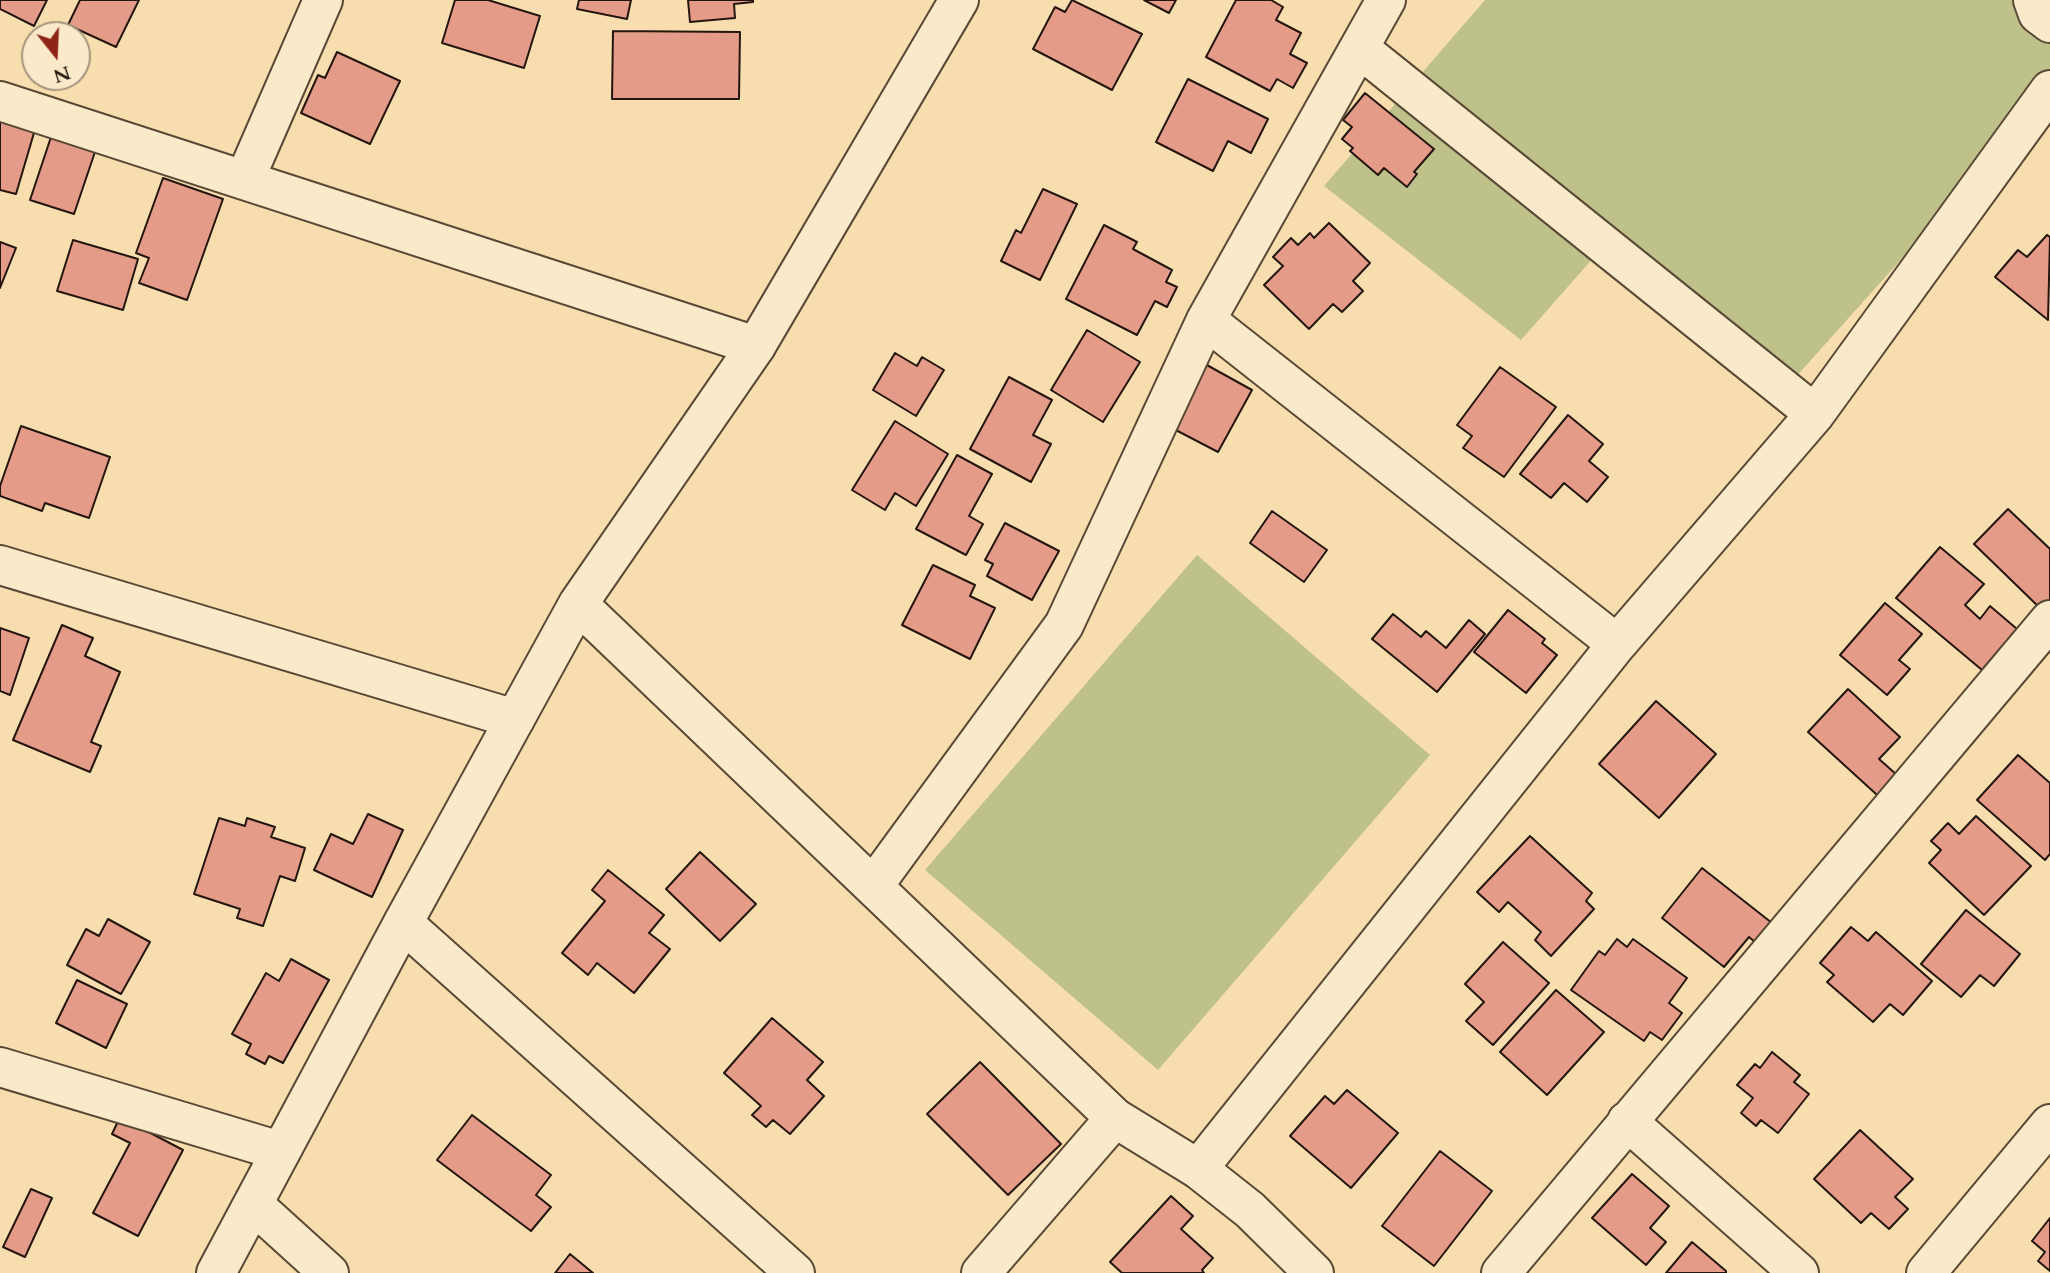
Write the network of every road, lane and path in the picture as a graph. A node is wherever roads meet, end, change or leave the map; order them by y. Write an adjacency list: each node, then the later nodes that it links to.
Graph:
1 (323, 0): 9 (street)
2 (959, 0): 11 (street)
3 (1386, 0): 6 (street)
4 (2033, 0): 5 (street)
5 (2050, 23)
6 (1359, 48): 10 (street); 12 (street)
7 (2050, 90): 12 (street)
8 (0, 101): 9 (street)
9 (245, 179): 11 (street)
10 (1206, 320): 16 (street); 18 (street)
11 (756, 346): 14 (street)
12 (1815, 414): 16 (street)
13 (0, 565): 17 (street)
14 (578, 604): 17 (street); 18 (street)
15 (2050, 620): 22 (street)
16 (1617, 644): 25 (street)
17 (515, 719): 19 (street)
18 (874, 886): 21 (street)
19 (402, 923): 24 (street); 29 (street)
20 (0, 1067): 24 (street)
21 (1115, 1118): 25 (street); 30 (street)
22 (1627, 1121): 32 (street); 33 (street)
23 (2050, 1124): 34 (street)
24 (280, 1151): 26 (street)
25 (1198, 1169): 31 (street)
26 (254, 1205): 27 (street); 28 (street)
27 (216, 1273)
28 (329, 1273)
29 (796, 1273)
30 (981, 1273)
31 (1314, 1273)
32 (1500, 1273)
33 (1799, 1273)
34 (1926, 1273)

